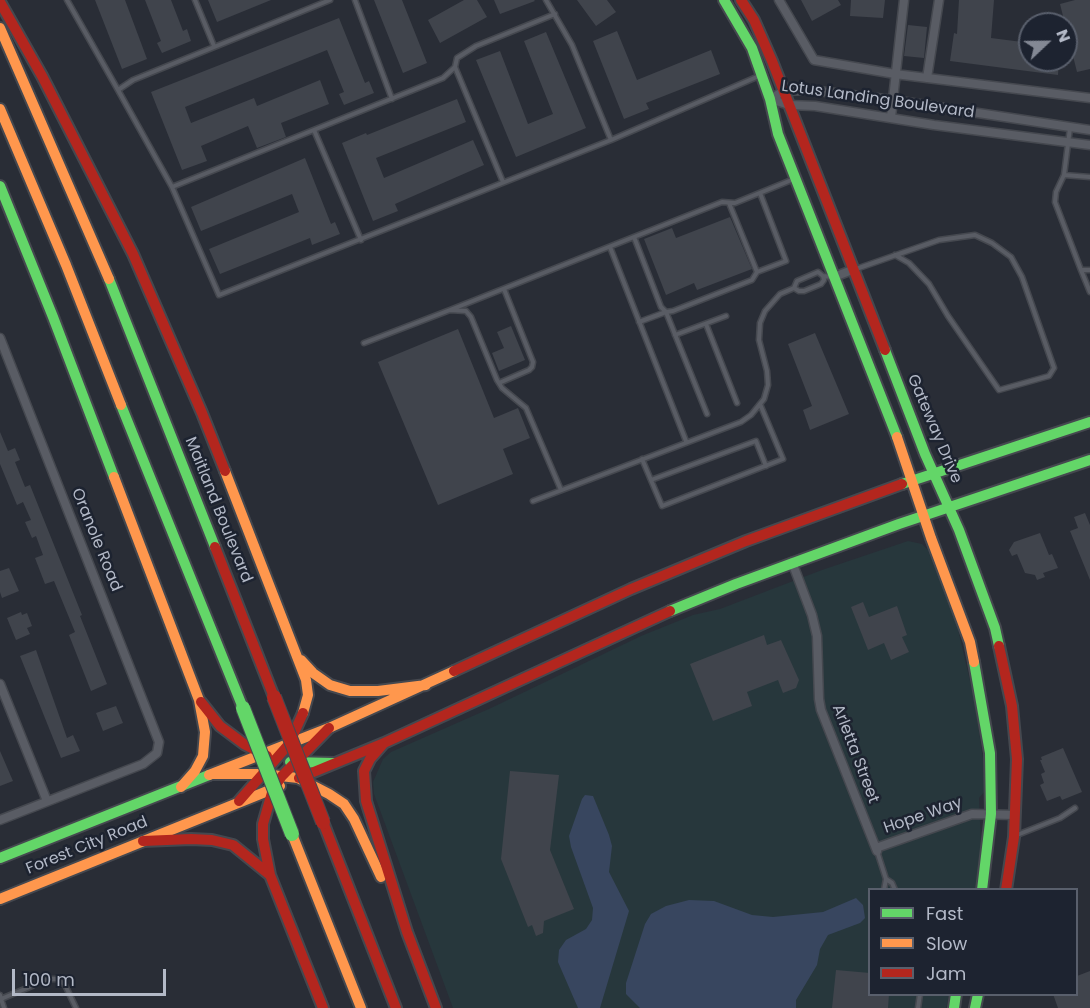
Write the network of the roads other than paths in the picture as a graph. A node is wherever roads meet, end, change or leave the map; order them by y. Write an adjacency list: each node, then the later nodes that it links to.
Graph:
1 (67, 0): 19 (lane)
2 (195, 0): 14 (lane)
3 (330, 0): 14 (lane)
4 (355, 0): 22 (lane)
5 (546, 0): 12 (lane)
6 (724, 0): 16 (main road)
7 (741, 0): 20 (main road, Gateway Drive)
8 (779, 0): 17 (street)
9 (904, 0): 17 (street)
10 (939, 0): 18 (street)
11 (0, 2): 79 (main road)
12 (555, 14): 15 (lane); 31 (lane)
13 (0, 28): 121 (main road, Maitland Boulevard, bridge)
14 (214, 46): 19 (lane)
15 (454, 68): 22 (lane); 37 (lane)
16 (761, 74): 23 (main road); 31 (lane)
17 (895, 74): 18 (street); 24 (street)
18 (927, 78): 21 (street)
19 (118, 90): 39 (lane)
20 (784, 91): 23 (street, Lotus Landing Boulevard); 24 (street, Lotus Landing Boulevard); 25 (main road, Gateway Drive)
21 (1090, 98)
22 (392, 99): 29 (lane)
23 (770, 99): 25 (street, Lotus Landing Boulevard); 36 (main road)
24 (893, 100): 27 (street); 28 (street, Lotus Landing Boulevard)
25 (789, 105): 27 (street, Lotus Landing Boulevard); 46 (main road, Gateway Drive)
26 (0, 109): 120 (main road, bridge)
27 (891, 117): 32 (street, Lotus Landing Boulevard)
28 (1070, 128): 30 (street, Lotus Landing Boulevard); 32 (lane)
29 (314, 130): 39 (lane); 43 (lane)
30 (1090, 130)
31 (610, 140): 37 (lane)
32 (1069, 142): 33 (street, Lotus Landing Boulevard); 34 (lane)
33 (1090, 145)
34 (1064, 175): 35 (lane); 47 (lane)
35 (1090, 177)
36 (795, 179): 40 (lane); 50 (main road)
37 (503, 182): 43 (lane)
38 (0, 186): 82 (main road)
39 (172, 187): 43 (lane)
40 (759, 193): 41 (lane); 49 (lane)
41 (729, 203): 42 (lane); 49 (lane)
42 (634, 237): 44 (lane); 55 (lane)
43 (361, 240)
44 (609, 247): 52 (lane); 57 (lane)
45 (895, 255): 45 (lane); 46 (lane)
46 (852, 270): 50 (street); 71 (main road, Gateway Drive)
47 (1081, 270): 48 (lane); 53 (lane)
48 (1090, 270)
49 (757, 272): 55 (lane)
50 (829, 277): 51 (lane); 51 (lane); 73 (main road)
51 (794, 288): 64 (lane)
52 (504, 289): 54 (lane); 62 (lane)
53 (1090, 292)
54 (450, 310): 61 (lane); 62 (lane)
55 (666, 312): 57 (lane); 59 (lane)
56 (726, 316): 58 (lane)
57 (639, 322): 67 (lane)
58 (706, 324): 59 (lane); 63 (lane)
59 (675, 335): 65 (lane)
60 (0, 338): 96 (street, Oranole Road)
61 (364, 343)
62 (499, 383): 74 (lane)
63 (737, 403)
64 (760, 404): 67 (lane); 70 (lane)
65 (707, 414)
66 (1090, 422): 71 (main road, Forest City Road)
67 (687, 442): 68 (lane)
68 (642, 459): 72 (lane); 74 (lane)
69 (1090, 460): 76 (main road, Forest City Road)
70 (766, 466): 72 (lane); 72 (lane)
71 (934, 474): 73 (main road, Forest City Road); 76 (main road, Gateway Drive)
72 (651, 480)
73 (913, 481): 77 (main road); 81 (main road, Forest City Road)
74 (561, 490): 75 (lane)
75 (533, 501)
76 (949, 507): 77 (main road, Forest City Road); 100 (main road, Gateway Drive)
77 (924, 516): 78 (main road, Forest City Road); 99 (main road)
78 (792, 562): 84 (main road, Forest City Road); 104 (street, Arletta Street)
79 (295, 653): 81 (main road); 85 (main road)
80 (0, 684): 96 (street)
81 (426, 685): 83 (main road, Forest City Road)
82 (199, 700): 86 (main road); 94 (main road)
83 (329, 728): 85 (main road, Forest City Road); 88 (main road)
84 (384, 743): 89 (main road, Forest City Road); 113 (main road)
85 (289, 744): 86 (main road, Forest City Road); 87 (main road)
86 (262, 755): 87 (main road); 90 (main road, Forest City Road)
87 (277, 759): 88 (main road); 91 (main road)
88 (295, 762): 89 (main road); 92 (main road)
89 (334, 763): 93 (main road, Forest City Road)
90 (213, 774): 91 (main road); 94 (main road, Forest City Road)
91 (263, 774): 92 (main road); 97 (main road)
92 (282, 776): 93 (main road); 95 (main road)
93 (298, 778): 95 (main road, Forest City Road); 113 (main road)
94 (177, 789): 105 (main road, Forest City Road)
95 (273, 789): 97 (main road, Forest City Road); 106 (main road)
96 (48, 801): 101 (street)
97 (239, 801): 103 (main road, Forest City Road)
98 (1075, 808): 102 (lane)
99 (991, 814): 100 (street, Hope Way); 104 (street, Hope Way); 110 (main road)
100 (1015, 815): 102 (main road, Gateway Drive)
101 (0, 820)
102 (1014, 837): 111 (main road, Gateway Drive)
103 (143, 841): 106 (main road); 112 (main road, Forest City Road)
104 (877, 849): 107 (lane)
105 (0, 858)
106 (270, 876): 119 (main road)
107 (886, 879): 108 (lane); 109 (lane)
108 (884, 888)
109 (894, 888)
110 (982, 888)
111 (1006, 888)
112 (0, 899)
113 (407, 932): 122 (main road)
114 (43, 981): 118 (lane)
115 (32, 986): 116 (lane)
116 (1, 997): 117 (lane)
117 (4, 1008)
118 (76, 1008)
119 (323, 1008)
120 (361, 1008)
121 (396, 1008)
122 (436, 1008)

